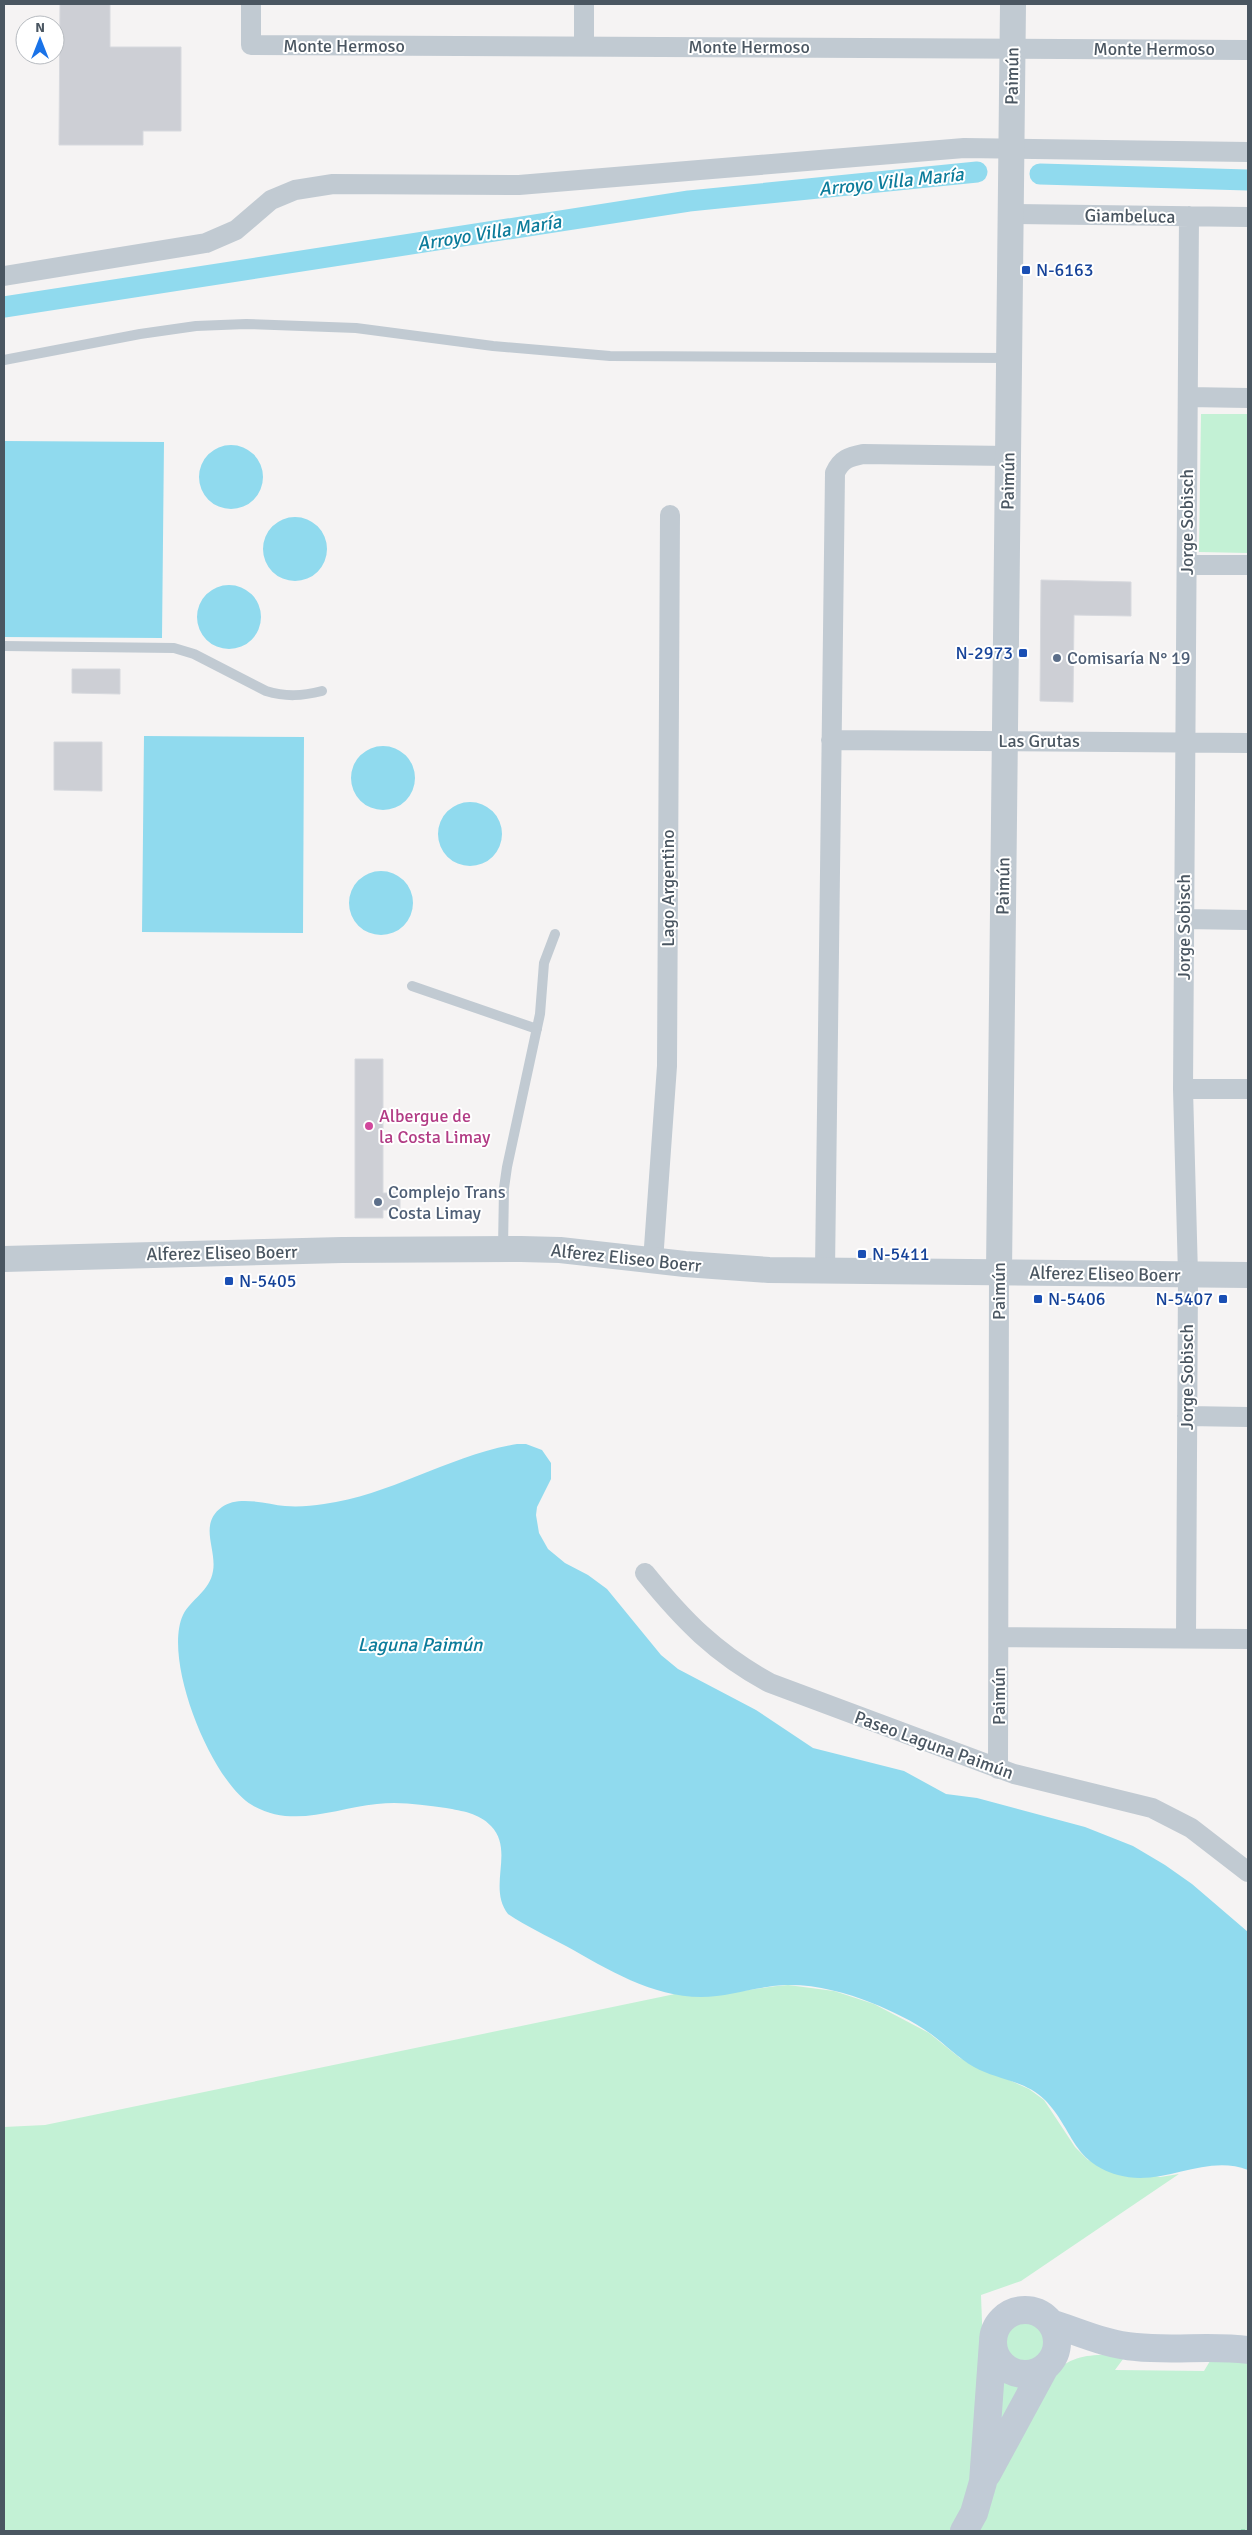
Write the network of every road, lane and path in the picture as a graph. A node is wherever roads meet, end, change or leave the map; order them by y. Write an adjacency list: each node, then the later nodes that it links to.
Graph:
1 (251, 4): 4 (street, Monte Hermoso)
2 (584, 4): 4 (street)
3 (1013, 4): 5 (street, Paimún)
4 (584, 46): 5 (street, Monte Hermoso)
5 (1013, 48): 6 (street, Monte Hermoso); 7 (street, Paimún)
6 (1248, 50)
7 (1012, 147): 8 (street); 9 (street, Paimún); 12 (street)
8 (1248, 152)
9 (1011, 214): 10 (street, Giambeluca); 13 (street, Paimún)
10 (1189, 216): 11 (street, Giambeluca); 15 (street, Jorge Sobisch)
11 (1248, 217)
12 (4, 276)
13 (1009, 358): 14 (lane); 17 (street, Paimún)
14 (4, 360)
15 (1188, 397): 16 (street); 19 (street, Jorge Sobisch)
16 (1248, 398)
17 (1008, 456): 23 (street); 24 (street, Paimún)
18 (670, 515): 36 (street, Lago Argentino)
19 (1187, 564): 20 (street); 25 (street, Jorge Sobisch)
20 (1248, 565)
21 (4, 646): 22 (lane)
22 (322, 691)
23 (831, 740): 24 (street, Las Grutas); 37 (street)
24 (1005, 741): 25 (street, Las Grutas); 38 (street, Paimún)
25 (1185, 742): 26 (street, Las Grutas); 27 (street, Jorge Sobisch)
26 (1248, 742)
27 (1184, 919): 28 (street); 32 (street, Jorge Sobisch)
28 (1248, 920)
29 (555, 934): 31 (lane)
30 (412, 986): 31 (lane)
31 (537, 1029): 34 (lane)
32 (1183, 1089): 33 (street); 39 (street, Jorge Sobisch)
33 (1248, 1089)
34 (503, 1249): 35 (street, Alferez Eliseo Boerr); 36 (street, Alferez Eliseo Boerr)
35 (4, 1259)
36 (652, 1260): 37 (street, Alferez Eliseo Boerr)
37 (825, 1271): 38 (street, Alferez Eliseo Boerr)
38 (999, 1272): 39 (street, Alferez Eliseo Boerr); 44 (street, Paimún)
39 (1188, 1274): 40 (street, Alferez Eliseo Boerr); 41 (street, Jorge Sobisch)
40 (1248, 1276)
41 (1187, 1416): 42 (street); 45 (street, Jorge Sobisch)
42 (1248, 1416)
43 (645, 1573): 47 (street, Paseo Laguna Paimún)
44 (999, 1637): 45 (street); 47 (street, Paimún)
45 (1186, 1638): 46 (street)
46 (1248, 1639)
47 (998, 1769): 48 (street, Paseo Laguna Paimún)
48 (1248, 1872)
49 (1051, 2323): 50 (main road); 51 (main road); 53 (main road)
50 (993, 2342): 53 (main road); 54 (main road)
51 (1109, 2343): 52 (main road); 53 (main road)
52 (1248, 2350)
53 (1050, 2361): 54 (main road)
54 (983, 2482): 56 (main road)
55 (1248, 2530): 57 (path)
56 (964, 2531)
57 (1241, 2531)

